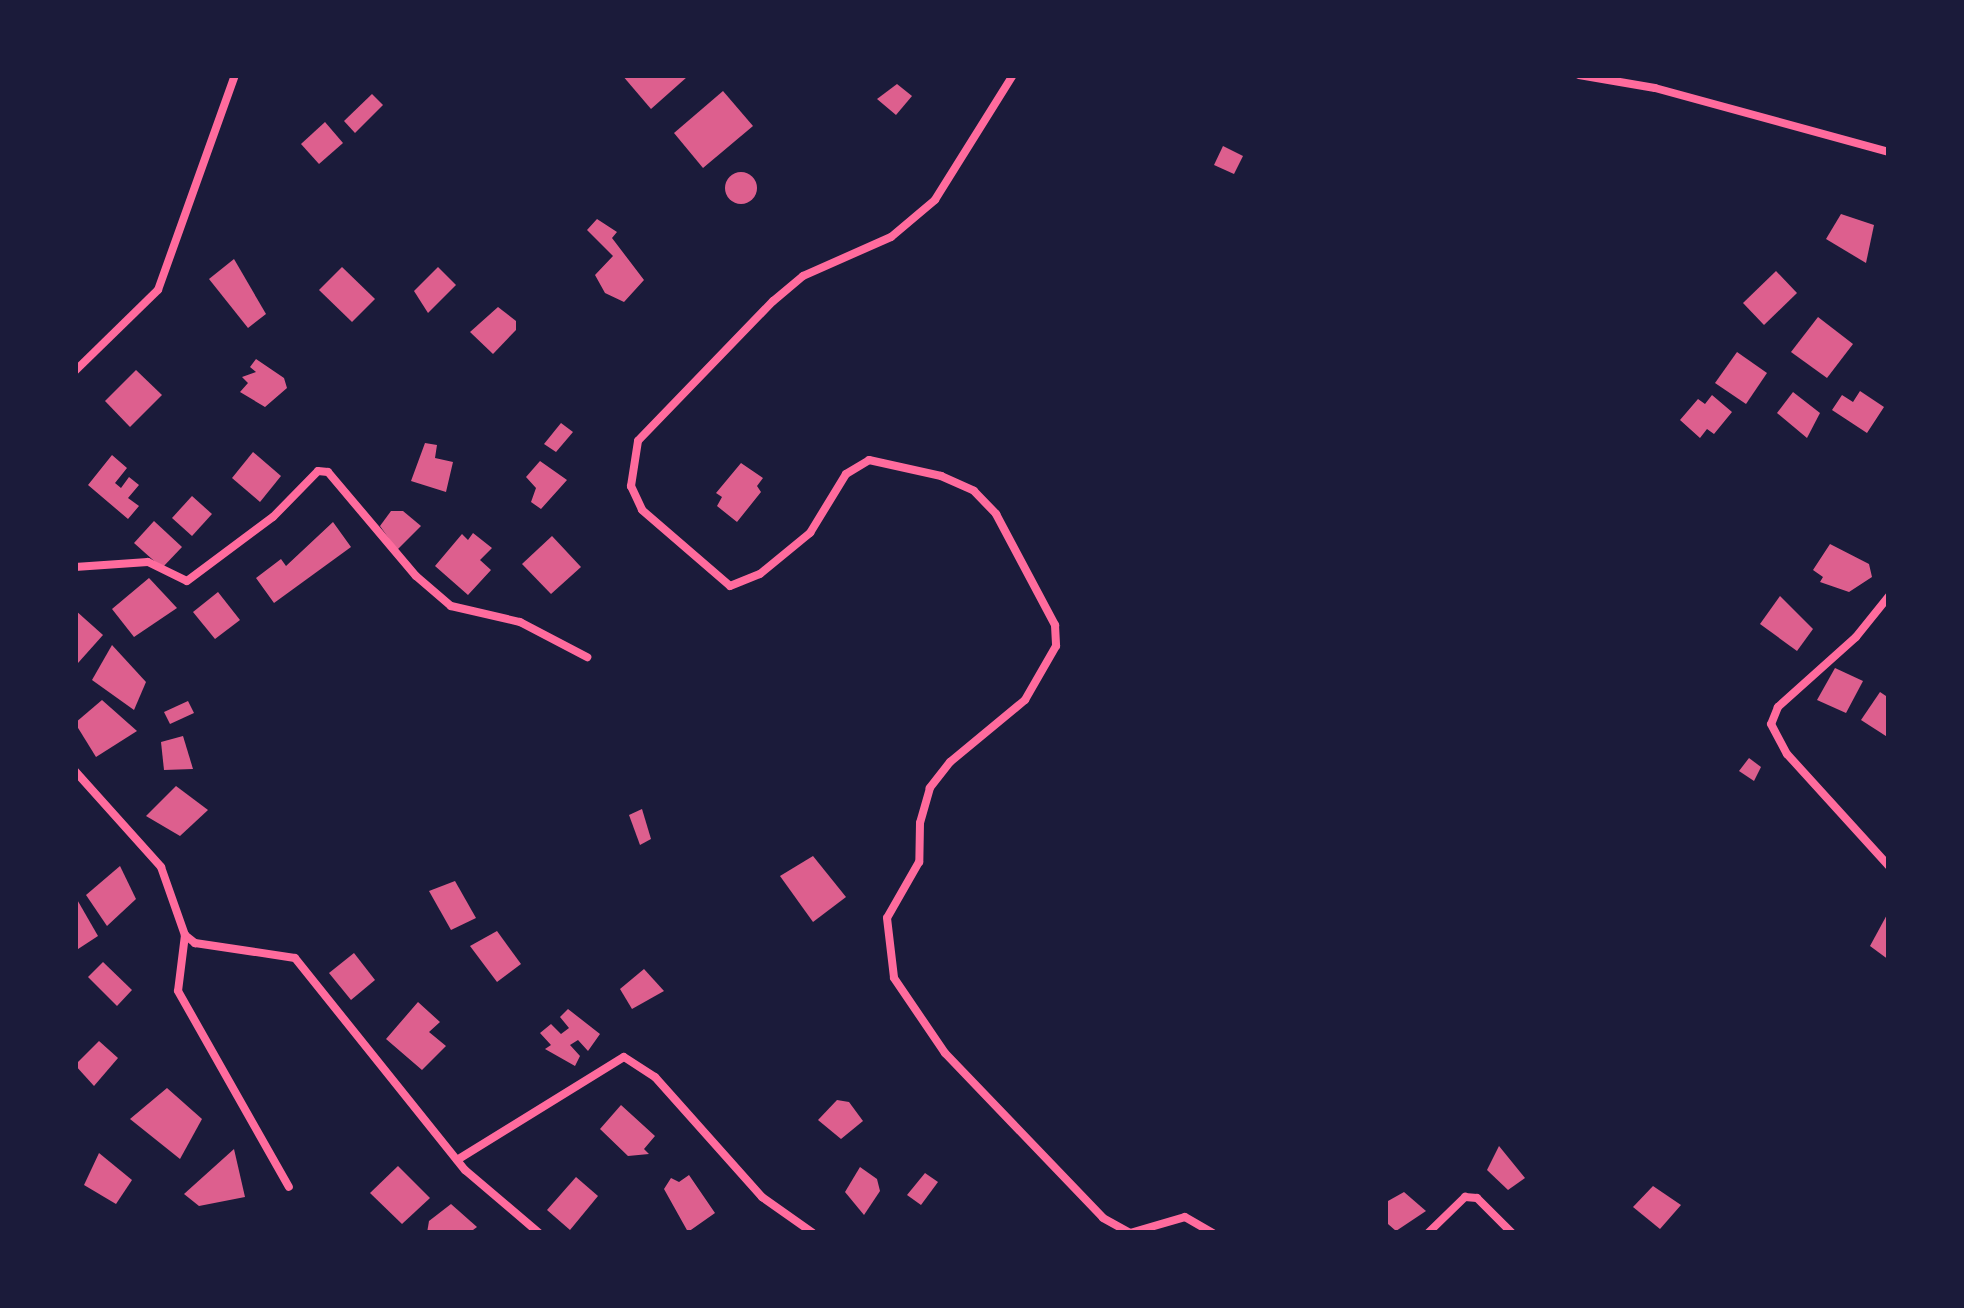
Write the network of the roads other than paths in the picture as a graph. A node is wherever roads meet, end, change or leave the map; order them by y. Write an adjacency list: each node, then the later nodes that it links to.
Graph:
1 (235, 75): 5 (street)
2 (1013, 75): 16 (street)
3 (1578, 75): 4 (street)
4 (1889, 152)
5 (75, 370)
6 (75, 568): 8 (street)
7 (1889, 596): 10 (street)
8 (587, 658)
9 (75, 771): 11 (street)
10 (1889, 866)
11 (185, 934): 12 (street); 13 (street)
12 (457, 1160): 14 (street); 15 (street)
13 (289, 1187)
14 (539, 1233)
15 (813, 1233)
16 (1212, 1233)
17 (1428, 1233): 18 (street)
18 (1512, 1233)

